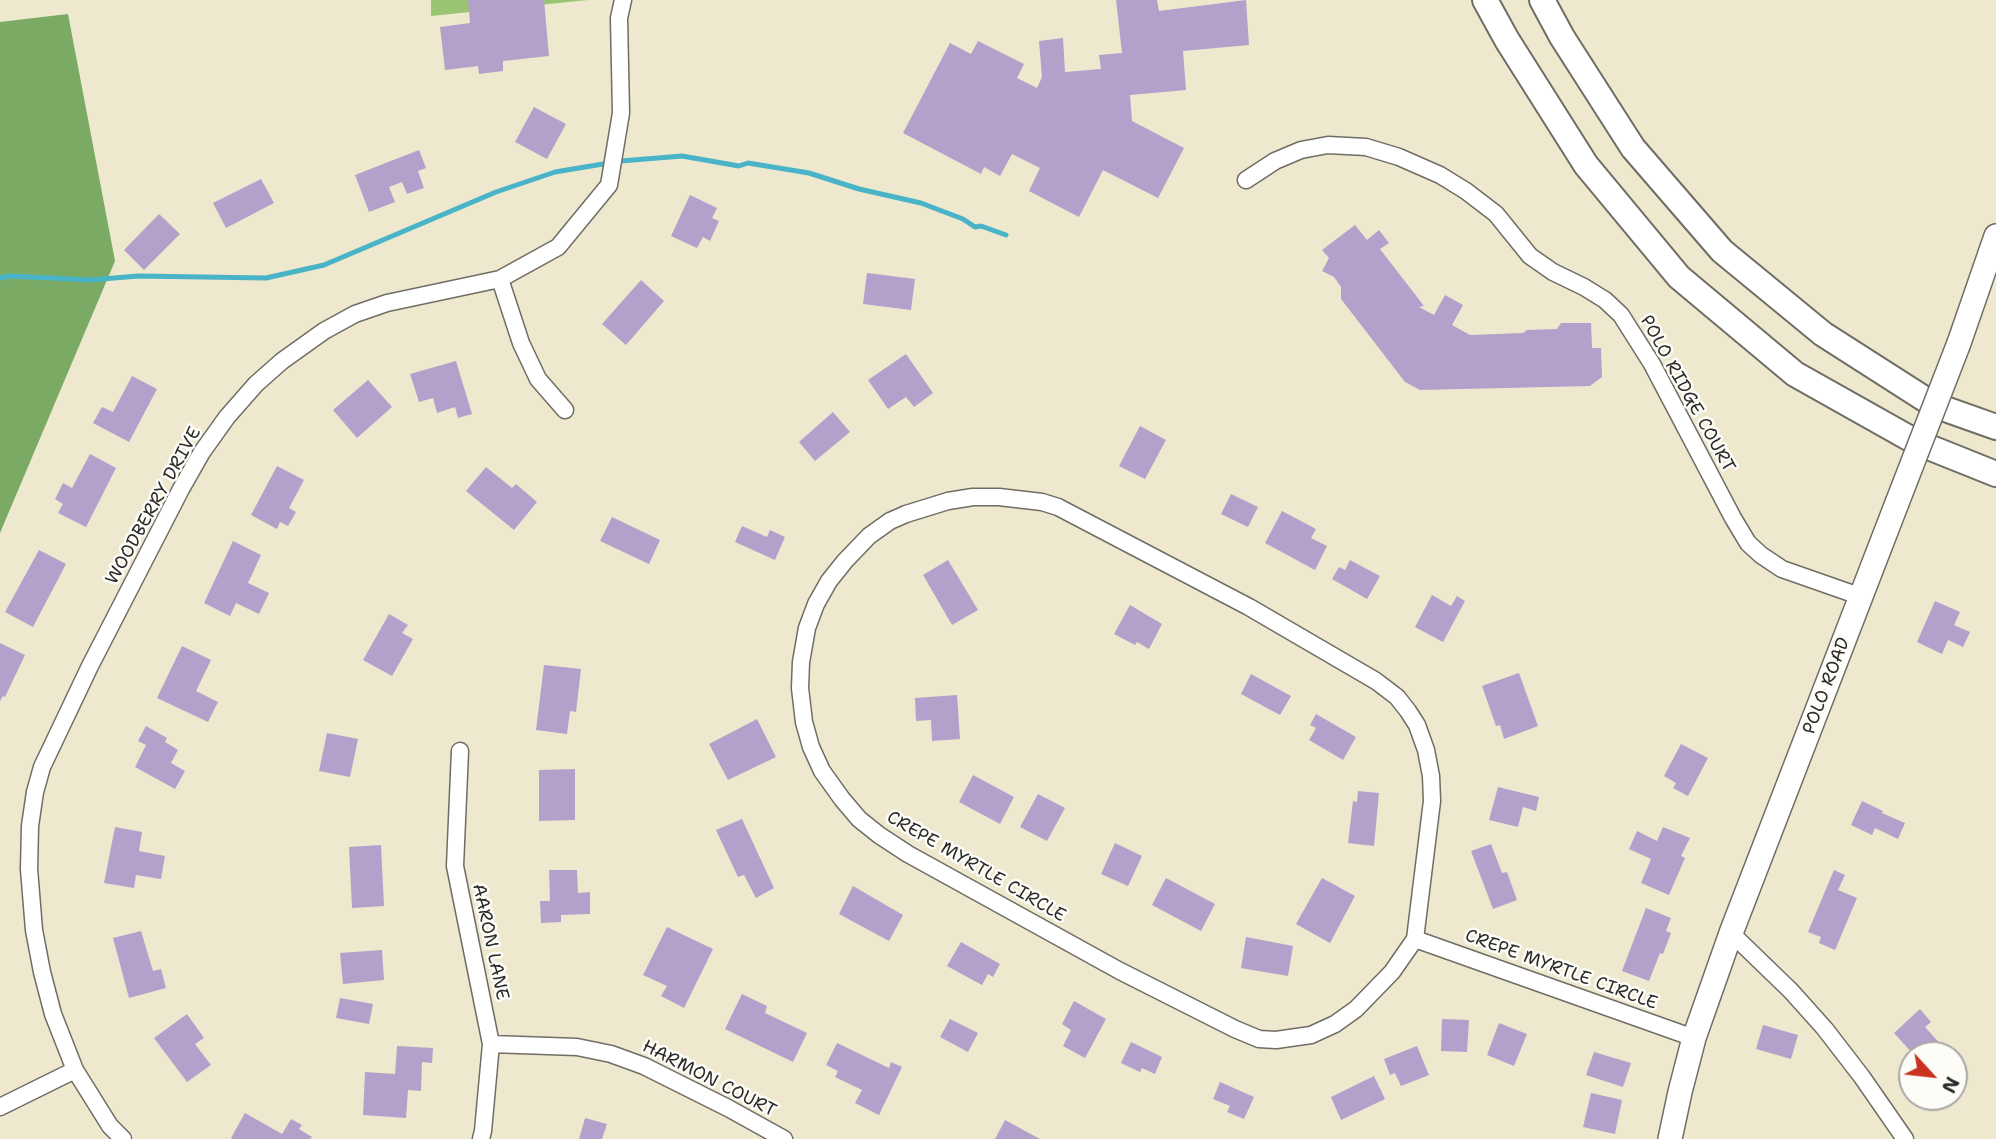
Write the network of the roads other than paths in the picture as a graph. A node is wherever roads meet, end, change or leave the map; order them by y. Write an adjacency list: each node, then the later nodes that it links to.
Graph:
1 (623, 0): 6 (street, WOODBERRY DRIVE)
2 (1485, 0): 9 (main road)
3 (1542, 0): 8 (main road)
4 (1246, 180): 10 (street, POLO RIDGE COURT)
5 (1996, 236): 10 (main road, POLO ROAD, bridge)
6 (500, 279): 7 (street); 16 (street, WOODBERRY DRIVE)
7 (565, 410)
8 (1996, 427)
9 (1996, 474)
10 (1862, 597): 12 (main road, POLO ROAD)
11 (460, 751): 15 (street, AARON LANE)
12 (1731, 933): 14 (main road, POLO ROAD); 22 (street)
13 (1415, 939): 13 (street, CREPE MYRTLE CIRCLE); 14 (street, CREPE MYRTLE CIRCLE)
14 (1694, 1038): 21 (main road, POLO ROAD)
15 (491, 1044): 19 (street, AARON LANE); 20 (street, HARMON COURT)
16 (75, 1070): 17 (street); 18 (street, WOODBERRY DRIVE)
17 (0, 1107)
18 (123, 1139)
19 (481, 1139)
20 (784, 1139)
21 (1670, 1139)
22 (1905, 1139)

